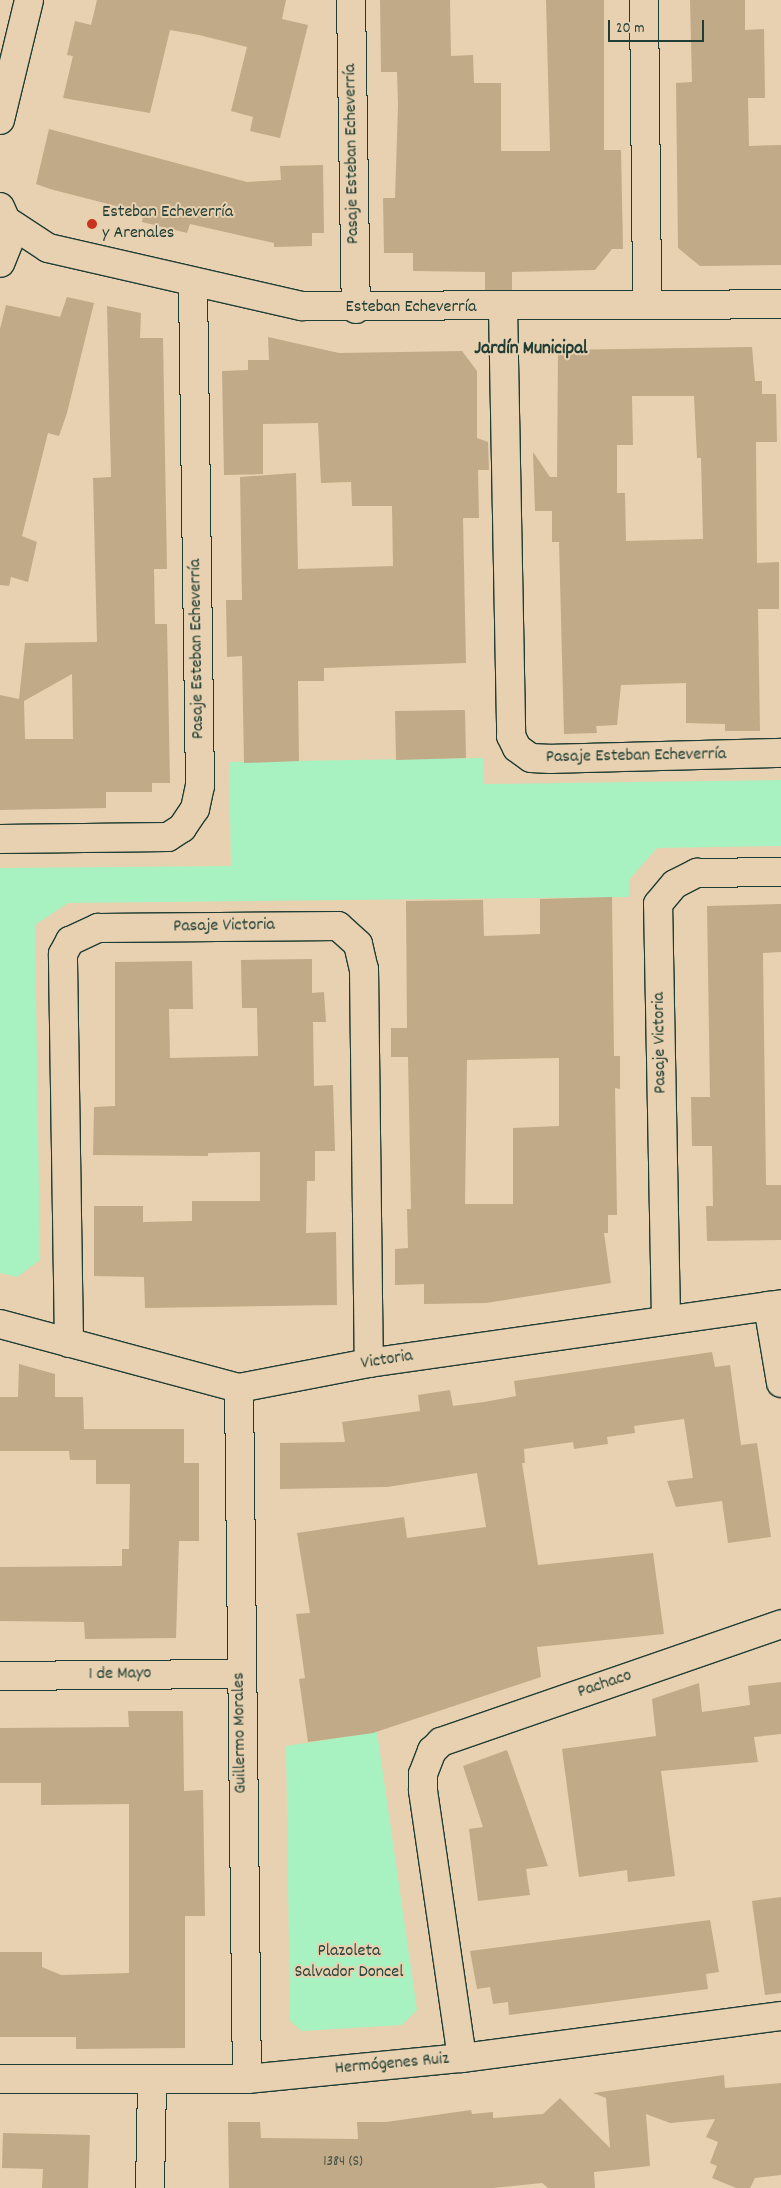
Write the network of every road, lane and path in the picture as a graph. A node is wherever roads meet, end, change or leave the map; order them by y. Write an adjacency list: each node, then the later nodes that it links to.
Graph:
1 (30, 0): 4 (street)
2 (351, 0): 12 (street, Pasaje Esteban Echeverría)
3 (644, 0): 10 (street)
4 (0, 120)
5 (3, 211): 6 (street, Esteban Echeverría); 7 (street)
6 (48, 248): 7 (street, Esteban Echeverría); 8 (street, Esteban Echeverría)
7 (3, 259)
8 (193, 282): 12 (street, Esteban Echeverría); 14 (street, Pasaje Esteban Echeverría)
9 (781, 304): 10 (street, Esteban Echeverría)
10 (647, 306): 11 (street, Esteban Echeverría)
11 (503, 307): 12 (street, Esteban Echeverría); 13 (street, Pasaje Esteban Echeverría)
12 (356, 308)
13 (781, 753)
14 (0, 839)
15 (781, 872): 17 (street, Pasaje Victoria)
16 (774, 1305): 17 (street, Victoria); 21 (street)
17 (666, 1318): 20 (street, Victoria)
18 (0, 1324): 19 (street, Victoria)
19 (69, 1343): 20 (street, Pasaje Victoria); 22 (street, Victoria)
20 (369, 1364): 22 (street, Victoria)
21 (781, 1383)
22 (239, 1388): 24 (street, Guillermo Morales)
23 (781, 1624): 27 (street, Pachaco)
24 (240, 1674): 25 (street, 1 de Mayo); 30 (street, Guillermo Morales)
25 (0, 1676)
26 (781, 2016): 27 (street, Hermógenes Ruiz)
27 (462, 2058): 30 (street, Hermógenes Ruiz)
28 (0, 2079): 29 (street, Hermógenes Ruiz)
29 (152, 2079): 30 (street, Hermógenes Ruiz); 31 (street)
30 (247, 2079)
31 (150, 2188)

